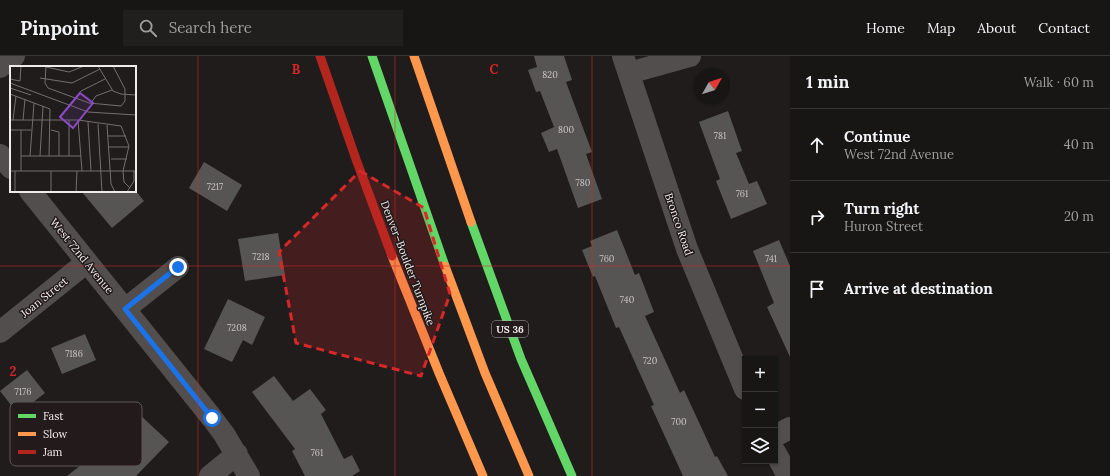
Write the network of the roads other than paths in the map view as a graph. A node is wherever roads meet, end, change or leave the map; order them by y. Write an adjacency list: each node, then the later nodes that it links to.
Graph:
1 (14, 56): 7 (street)
2 (320, 56): 22 (highway, Denver–Boulder Turnpike)
3 (372, 56): 23 (highway)
4 (414, 56): 24 (highway, US 36)
5 (690, 56): 6 (street)
6 (626, 64): 15 (street, Bronco Road)
7 (0, 67)
8 (0, 155): 9 (street)
9 (10, 167)
10 (31, 192): 11 (street, West 72nd Avenue)
11 (87, 262): 13 (street, West 72nd Avenue); 14 (street, Joan Street)
12 (178, 267): 13 (street)
13 (125, 309): 18 (street, West 72nd Avenue)
14 (0, 332)
15 (742, 382)
16 (790, 428): 17 (street)
17 (778, 434)
18 (237, 454): 20 (street); 21 (street, West 72nd Avenue)
19 (778, 458): 25 (street)
20 (210, 476)
21 (249, 476)
22 (483, 476)
23 (529, 476)
24 (572, 476)
25 (788, 476)

